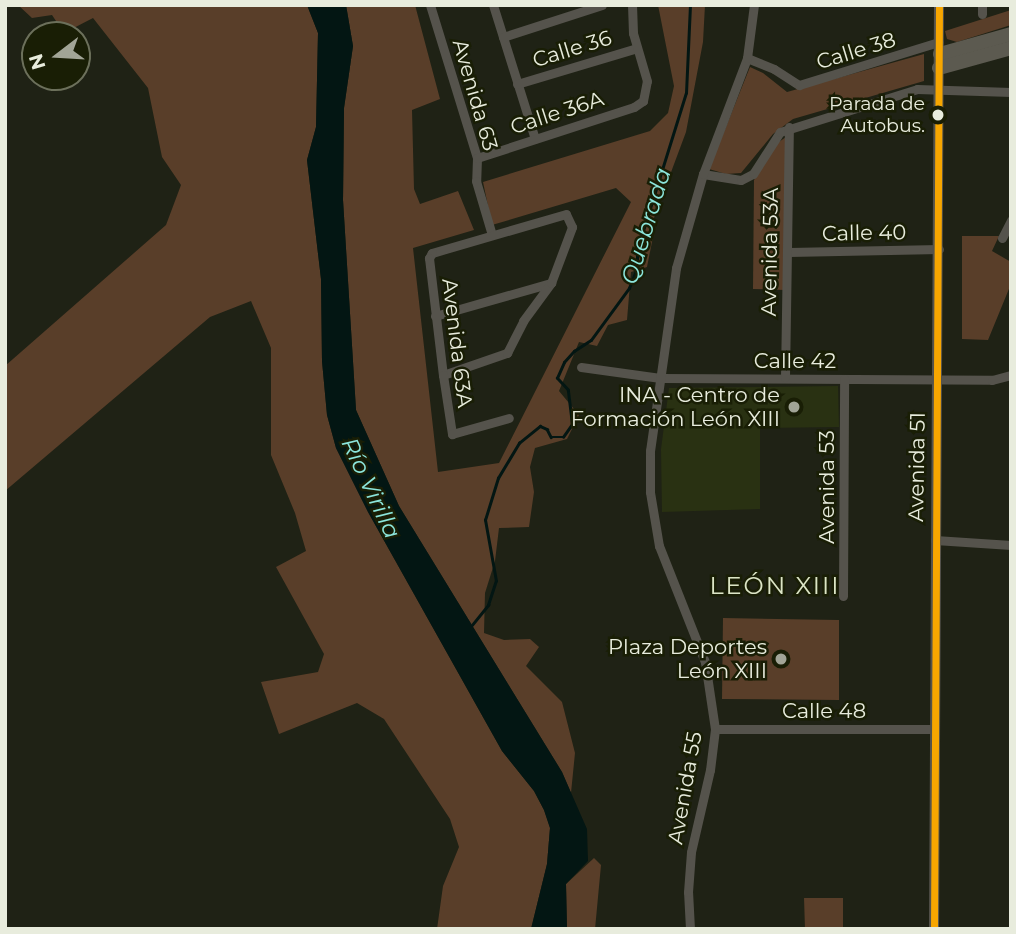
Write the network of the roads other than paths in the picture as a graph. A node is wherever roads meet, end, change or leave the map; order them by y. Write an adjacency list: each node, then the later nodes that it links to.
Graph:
1 (430, 5): 18 (street, Avenida 63)
2 (493, 5): 8 (street)
3 (602, 5): 8 (street)
4 (632, 5): 9 (street)
5 (754, 5): 12 (street, Avenida 55)
6 (939, 5): 11 (street, Avenida 51)
7 (1011, 34): 11 (highway)
8 (503, 37): 13 (street)
9 (637, 48): 13 (street, Calle 36); 17 (street, Calle 36A)
10 (1011, 50): 11 (highway)
11 (940, 55): 12 (street, Calle 38); 14 (street, Avenida 51)
12 (747, 58): 19 (street, Avenida 55)
13 (517, 84): 17 (street)
14 (940, 89): 15 (street); 16 (street); 23 (street, Avenida 51)
15 (1011, 92)
16 (789, 127): 19 (street); 24 (street, Avenida 53A)
17 (535, 139): 18 (street, Calle 36A)
18 (477, 158): 21 (street, Avenida 63)
19 (703, 174): 31 (street, Avenida 55)
20 (1011, 220): 22 (street)
21 (492, 235): 25 (street); 26 (street, Avenida 63A)
22 (1002, 238)
23 (939, 249): 24 (street, Calle 40); 33 (street, Avenida 51)
24 (789, 252): 30 (street, Avenida 53A)
25 (551, 283): 26 (street); 28 (street)
26 (435, 316): 28 (street, Avenida 63A)
27 (581, 367): 31 (street, Calle 42)
28 (443, 375): 34 (street, Avenida 63A)
29 (1010, 375): 33 (street, Calle 42)
30 (785, 377): 31 (street, Calle 42); 32 (street, Calle 42)
31 (660, 378): 38 (street, Avenida 55)
32 (844, 379): 33 (street, Calle 42); 37 (street, Avenida 53)
33 (938, 380): 35 (street, Avenida 51)
34 (509, 418)
35 (935, 540): 36 (street); 39 (street, Avenida 51)
36 (1011, 545)
37 (843, 596)
38 (715, 729): 39 (street, Calle 48); 40 (street, Avenida 55)
39 (934, 729): 41 (street, Avenida 51)
40 (690, 929)
41 (934, 929)

